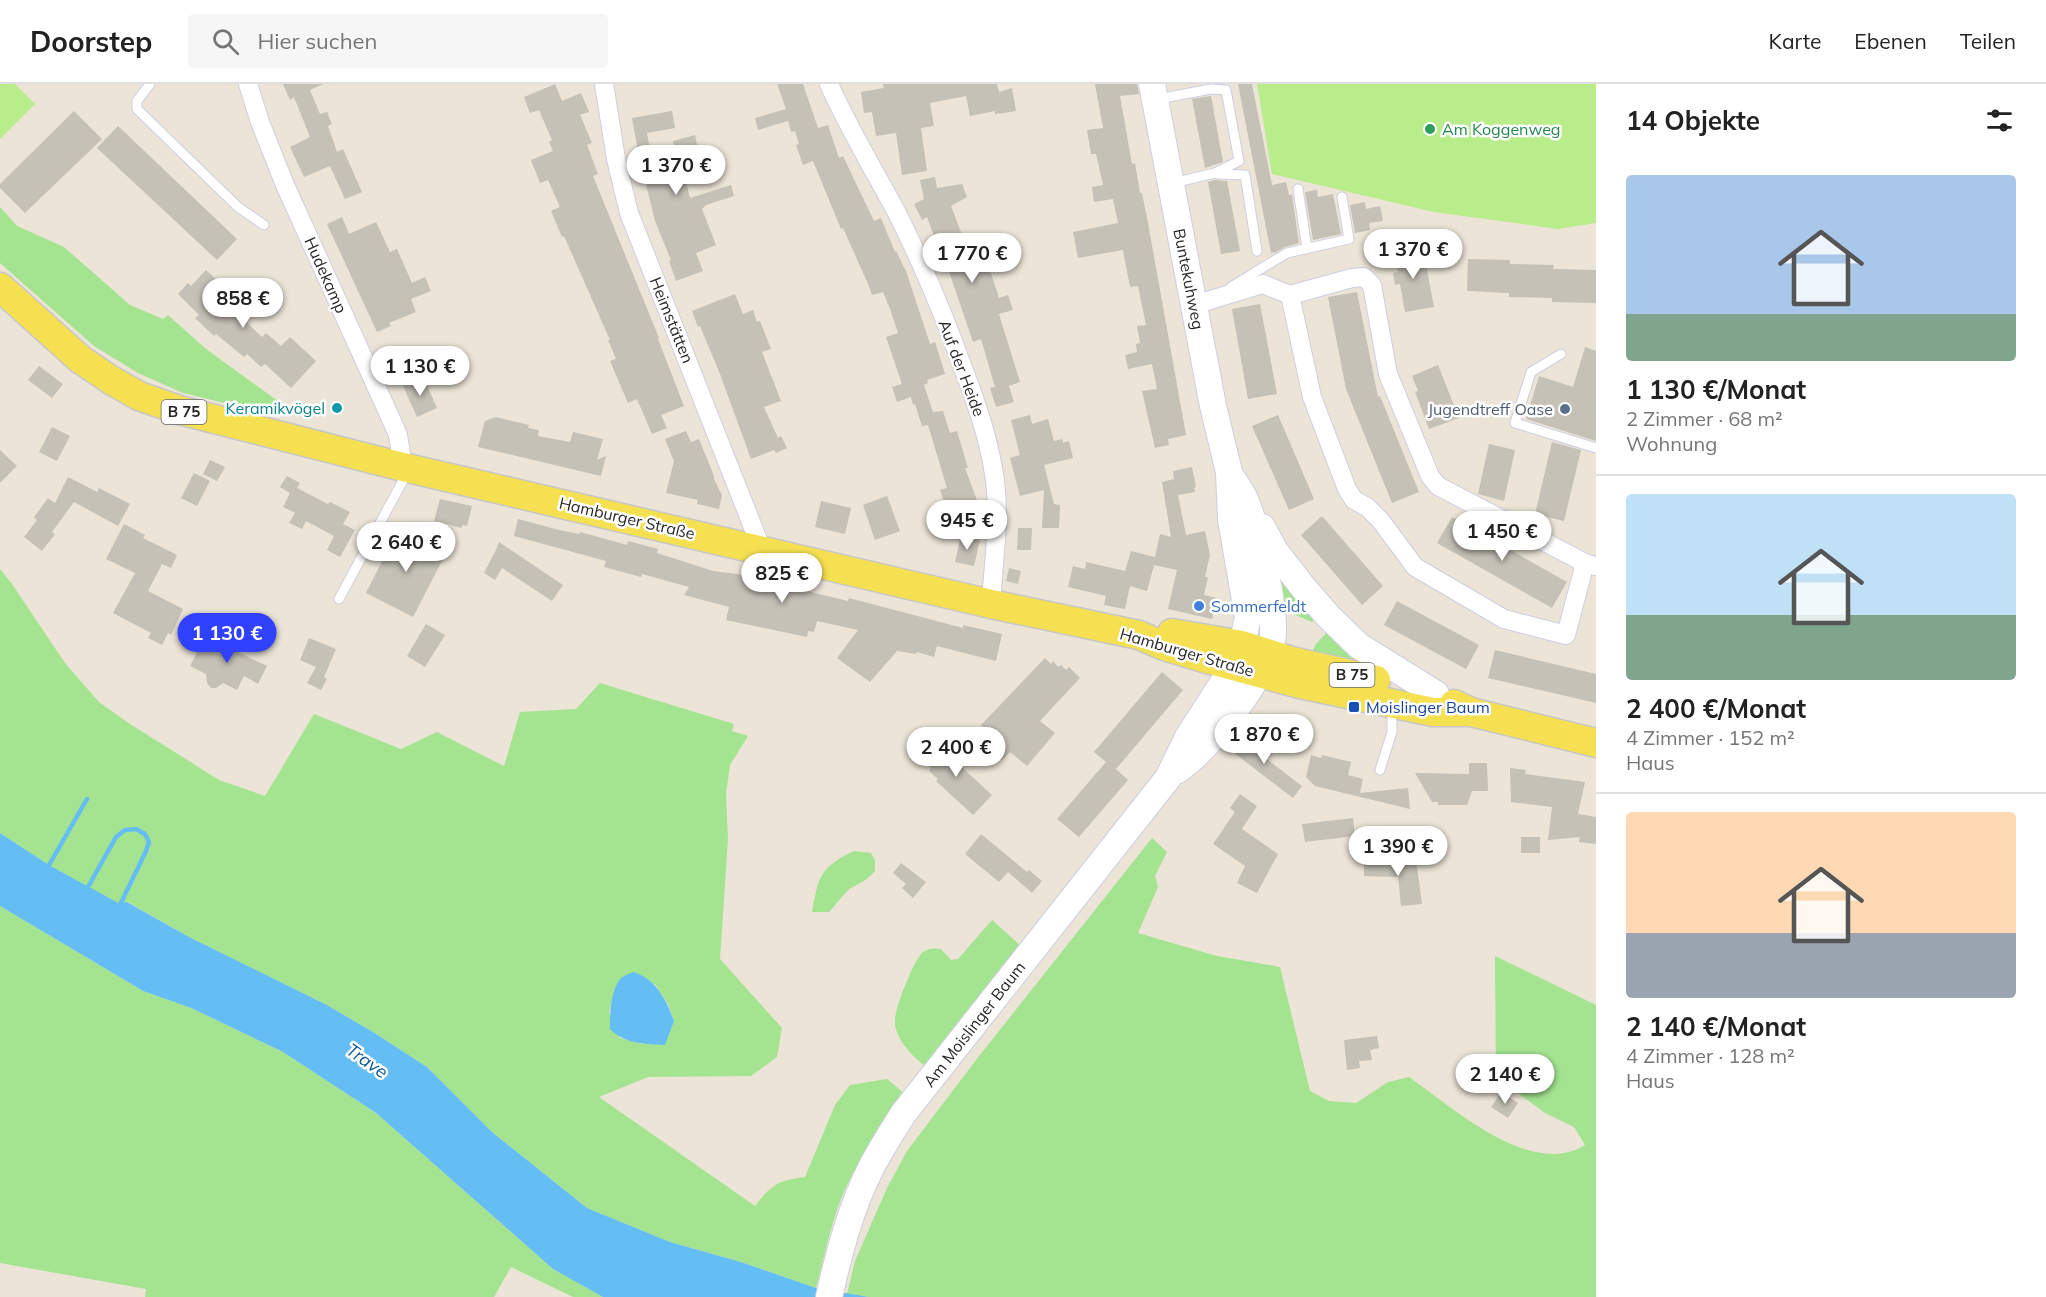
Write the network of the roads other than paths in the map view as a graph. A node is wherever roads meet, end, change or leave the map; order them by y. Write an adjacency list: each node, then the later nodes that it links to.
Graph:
1 (150, 84): 11 (lane)
2 (248, 84): 19 (street, Hudekamp)
3 (604, 84): 22 (street, Heimstätten)
4 (830, 84): 25 (street, Auf der Heide)
5 (1213, 86): 6 (lane); 7 (lane)
6 (1154, 92): 8 (main road, Buntekuhweg)
7 (1215, 173): 8 (lane); 13 (lane)
8 (1171, 184): 16 (main road, Buntekuhweg)
9 (1298, 189): 12 (lane)
10 (1342, 197): 12 (lane)
11 (264, 225)
12 (1307, 248): 16 (lane)
13 (1257, 251)
14 (0, 287): 19 (main road, Hamburger Straße / B 75)
15 (1290, 295): 16 (street); 23 (street); 23 (street)
16 (1199, 298): 20 (main road, Buntekuhweg)
17 (1561, 354): 18 (lane)
18 (1596, 448)
19 (406, 467): 22 (main road, Hamburger Straße / B 75); 24 (lane)
20 (1229, 472): 21 (main road, Buntekuhweg); 26 (main road, Buntekuhweg)
21 (1246, 501): 26 (main road, Buntekuhweg); 27 (main road)
22 (762, 550): 25 (main road, Hamburger Straße / B 75)
23 (1590, 565)
24 (339, 599)
25 (991, 604): 26 (main road, Hamburger Straße / B 75)
26 (1250, 659): 27 (main road, B 75); 28 (main road, Hamburger Straße / B 75); 32 (main road, Am Moislinger Baum)
27 (1436, 694): 29 (main road, B 75)
28 (1391, 703): 29 (main road, B 75); 31 (lane)
29 (1471, 712): 30 (main road, B 75)
30 (1596, 743)
31 (1380, 770)
32 (831, 1288)

